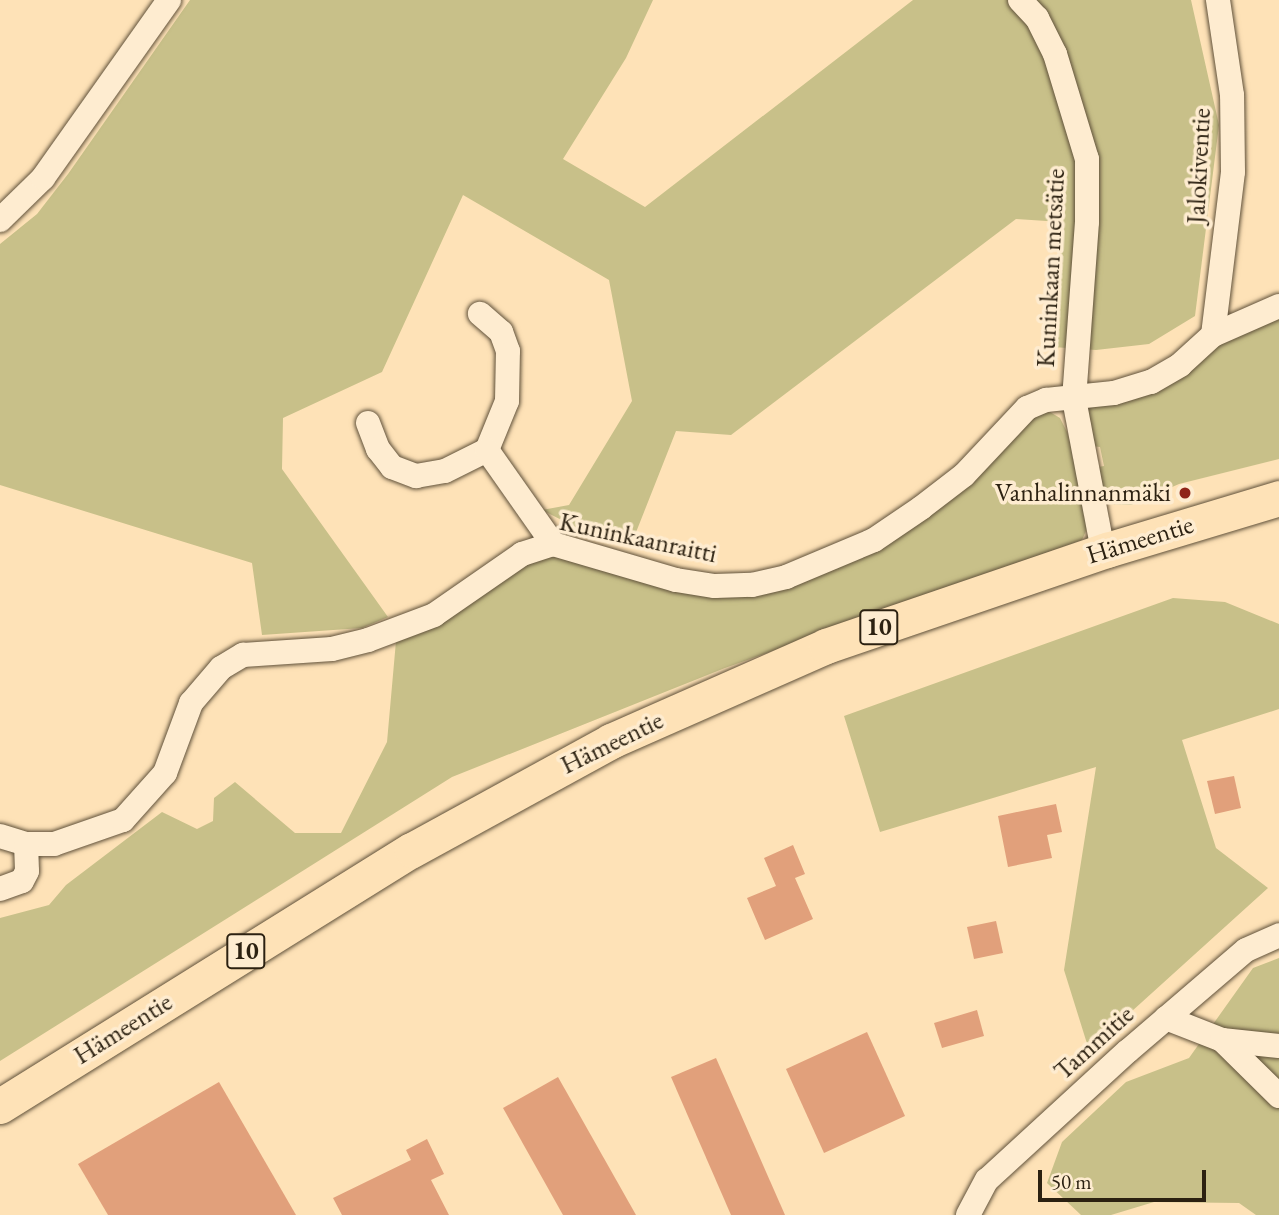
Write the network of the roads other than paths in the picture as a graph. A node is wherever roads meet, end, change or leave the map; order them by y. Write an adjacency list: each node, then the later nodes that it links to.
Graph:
1 (169, 0): 4 (street)
2 (1020, 0): 8 (street, Kuninkaan metsätie)
3 (1218, 0): 7 (street, Jalokiventie)
4 (0, 220)
5 (1279, 306): 7 (street, Kuninkaanraitti)
6 (480, 314): 10 (street)
7 (1213, 335): 8 (street, Kuninkaanraitti)
8 (1074, 399): 12 (street, Kuninkaanraitti); 13 (street, Kuninkaan metsätie)
9 (368, 423): 10 (street)
10 (487, 450): 12 (street)
11 (1279, 498): 13 (highway, Hämeentie / 10)
12 (553, 544): 15 (street, Kuninkaanraitti)
13 (1103, 551): 22 (highway, Hämeentie / 10)
14 (0, 836): 15 (street, Kuninkaanraitti)
15 (26, 844): 16 (street)
16 (0, 888)
17 (1279, 935): 18 (street, Tammitie)
18 (1166, 1018): 19 (street); 23 (street, Tammitie)
19 (1222, 1040): 20 (street); 21 (street)
20 (1279, 1046)
21 (1279, 1096)
22 (0, 1106)
23 (968, 1215)

